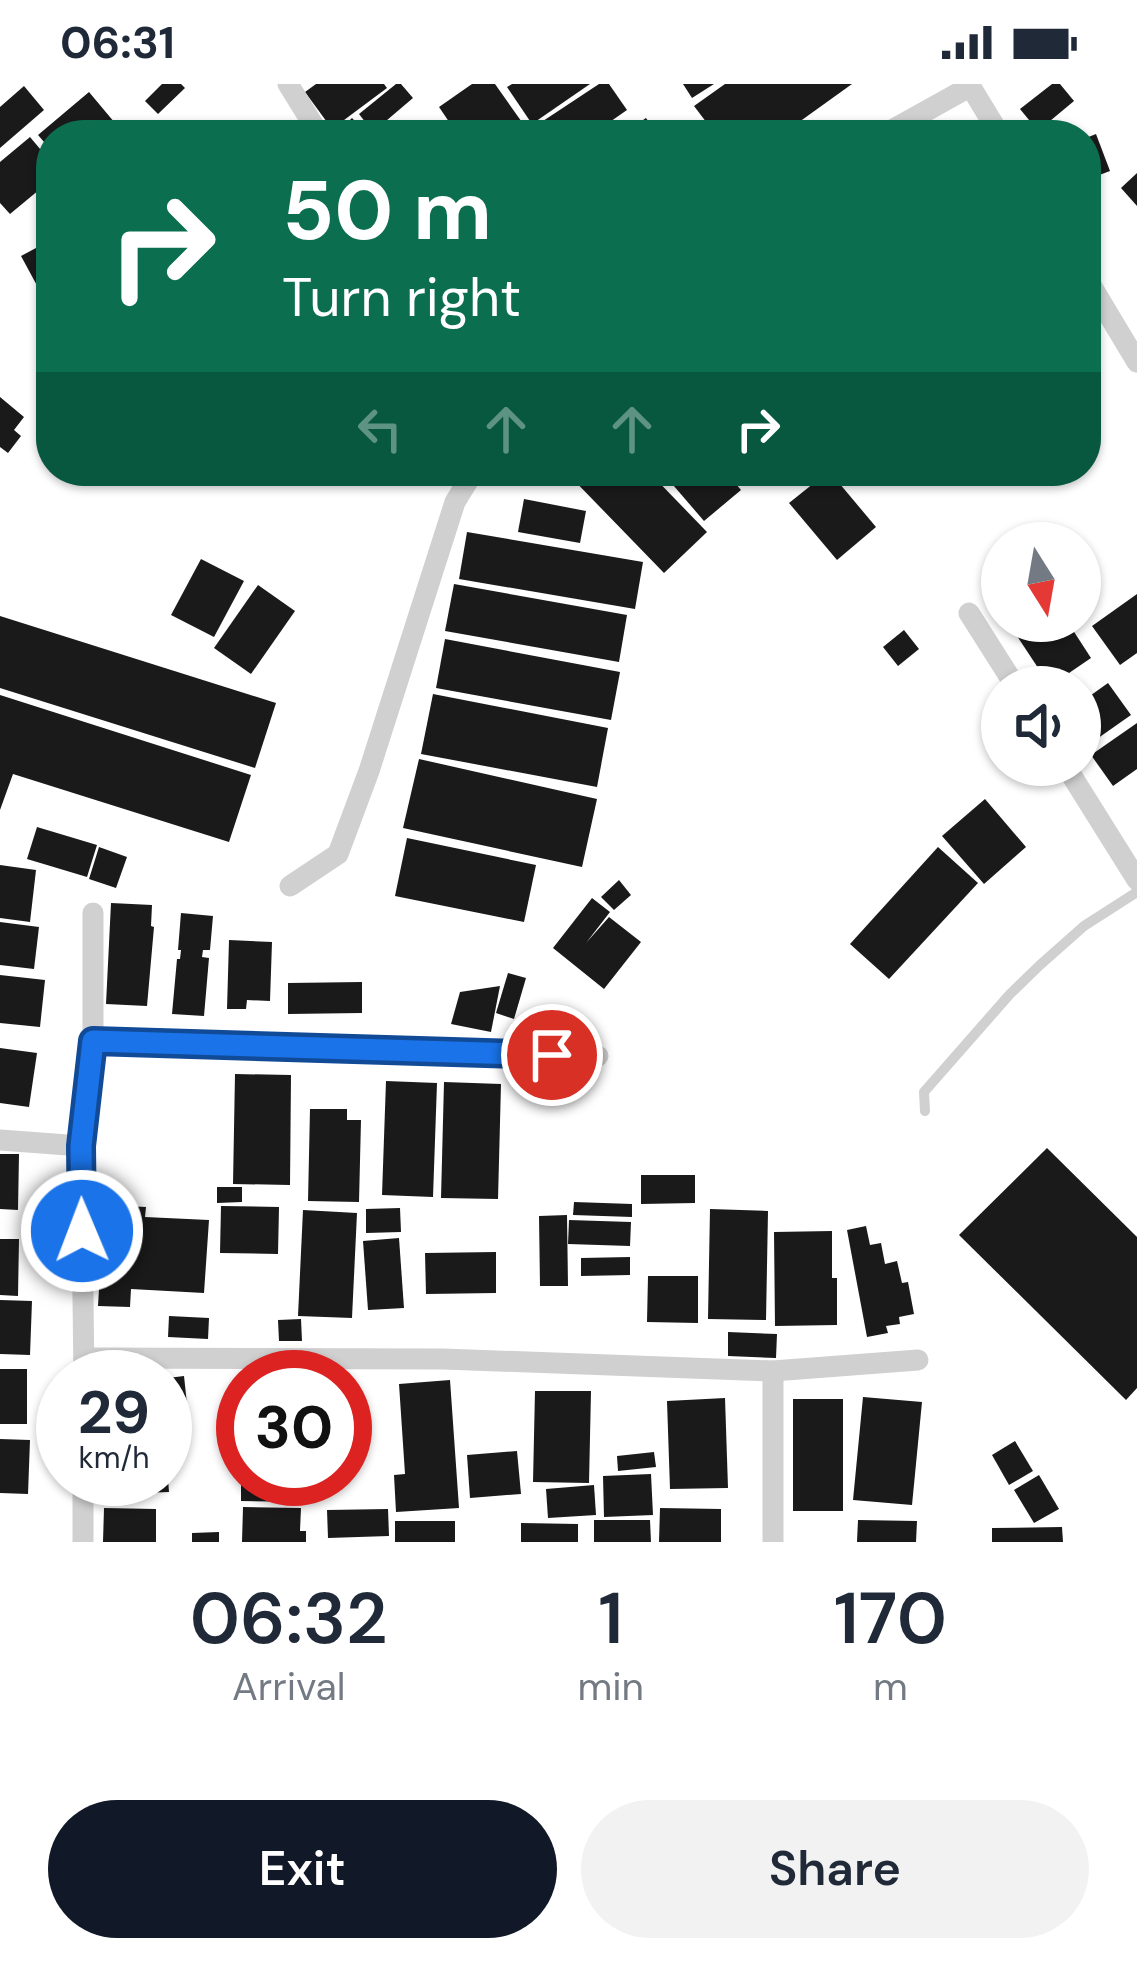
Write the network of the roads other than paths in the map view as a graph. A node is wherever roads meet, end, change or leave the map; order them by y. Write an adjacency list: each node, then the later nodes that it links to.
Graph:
1 (288, 84): 3 (street)
2 (970, 85): 4 (street); 5 (street)
3 (310, 120)
4 (909, 120)
5 (991, 120)
6 (1101, 303): 7 (street)
7 (1137, 362)
8 (465, 486): 13 (street)
9 (969, 613): 10 (street)
10 (1003, 666)
11 (1078, 786): 12 (street)
12 (1137, 880)
13 (290, 886)
14 (1137, 892): 18 (lane)
15 (93, 913): 16 (street)
16 (93, 1041): 17 (street); 20 (street)
17 (598, 1056)
18 (925, 1111)
19 (0, 1140): 20 (street)
20 (81, 1146): 21 (street)
21 (84, 1350)
22 (918, 1360): 24 (street)
23 (192, 1365): 24 (street)
24 (773, 1371): 27 (street)
25 (83, 1506): 26 (street)
26 (83, 1542)
27 (773, 1542)

